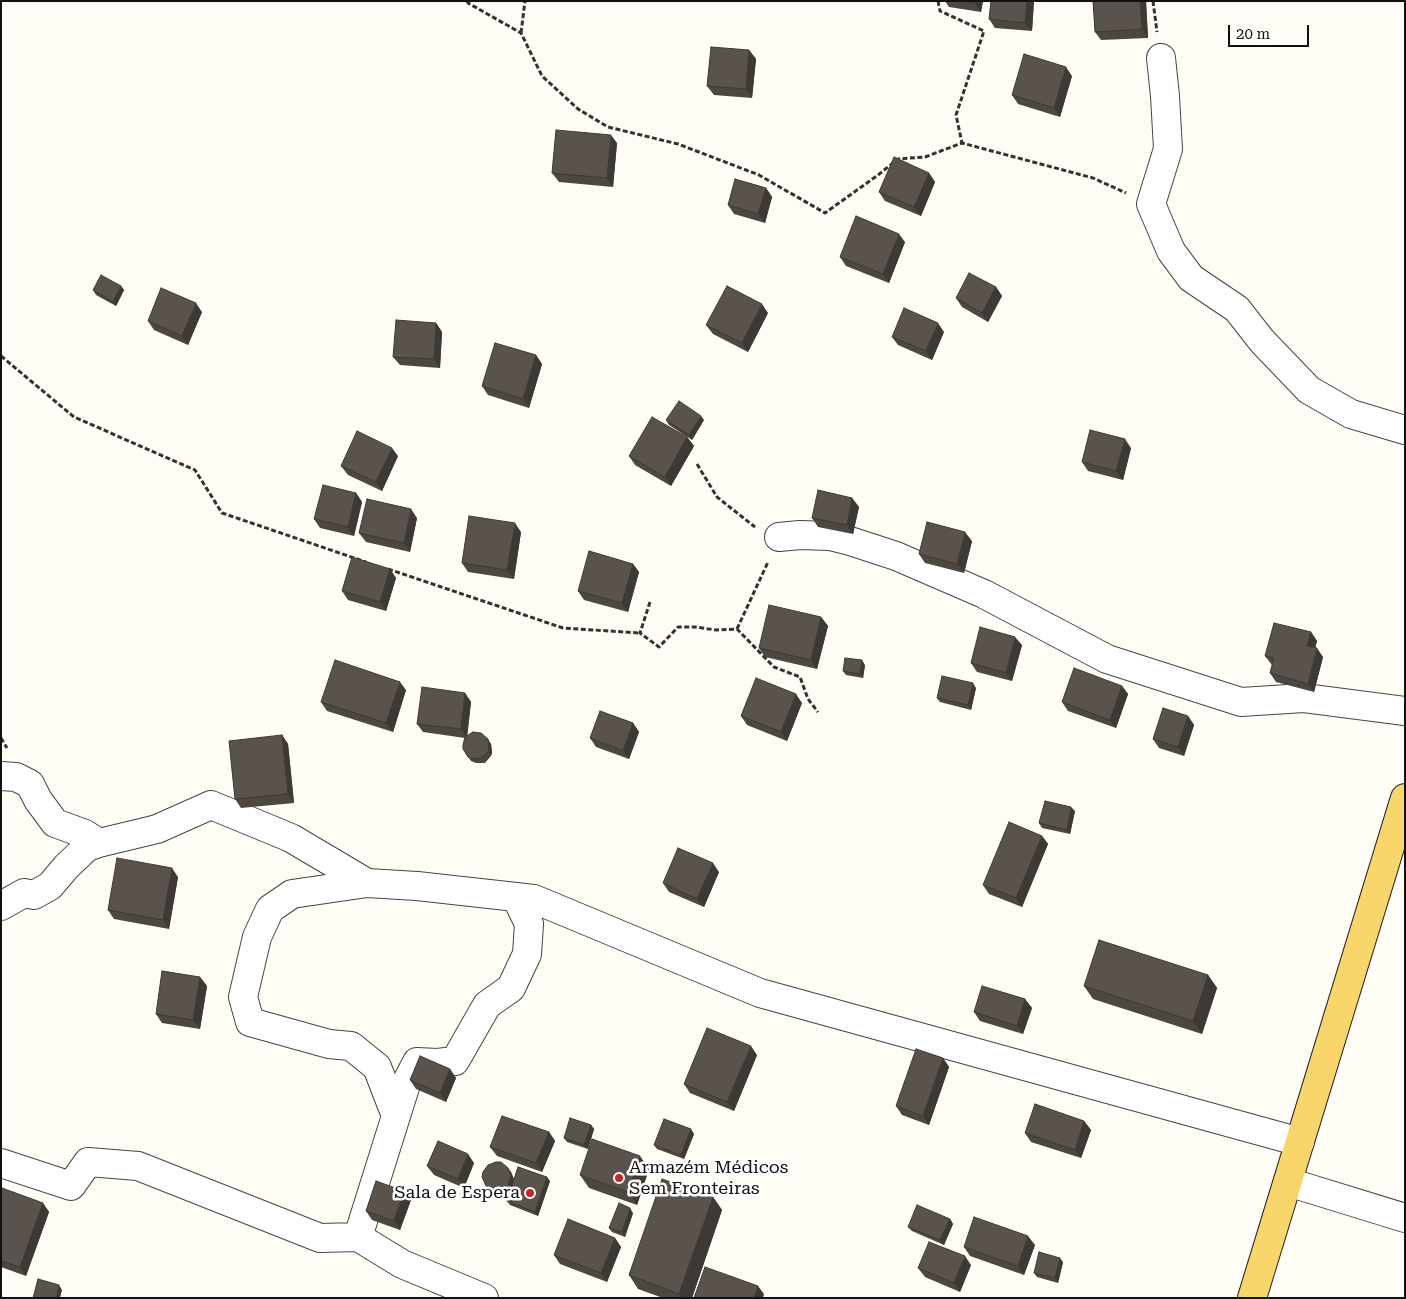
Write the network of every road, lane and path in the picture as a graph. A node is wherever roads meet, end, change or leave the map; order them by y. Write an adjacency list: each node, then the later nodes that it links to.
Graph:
1 (467, 1): 4 (path)
2 (525, 1): 4 (path)
3 (938, 1): 6 (path)
4 (521, 33): 6 (path)
5 (1161, 58): 7 (street)
6 (962, 143): 7 (path)
7 (1151, 204): 9 (street)
8 (1, 356): 12 (path)
9 (1405, 430)
10 (697, 464): 11 (path)
11 (779, 537): 15 (path); 17 (street)
12 (374, 564)
13 (383, 568): 16 (path)
14 (650, 602): 16 (path)
15 (737, 629): 16 (path); 18 (path)
16 (640, 633)
17 (1405, 711)
18 (818, 712)
19 (1, 776): 21 (street)
20 (1405, 798): 26 (main road)
21 (99, 843): 22 (street); 24 (street)
22 (367, 883): 23 (street); 25 (street)
23 (516, 897): 25 (street); 26 (street)
24 (1, 906)
25 (396, 1116): 30 (street)
26 (1300, 1142): 28 (main road)
27 (1, 1163): 30 (street)
28 (1288, 1182): 29 (street); 32 (main road)
29 (1405, 1218)
30 (358, 1236): 31 (street)
31 (484, 1298)
32 (1252, 1298)

